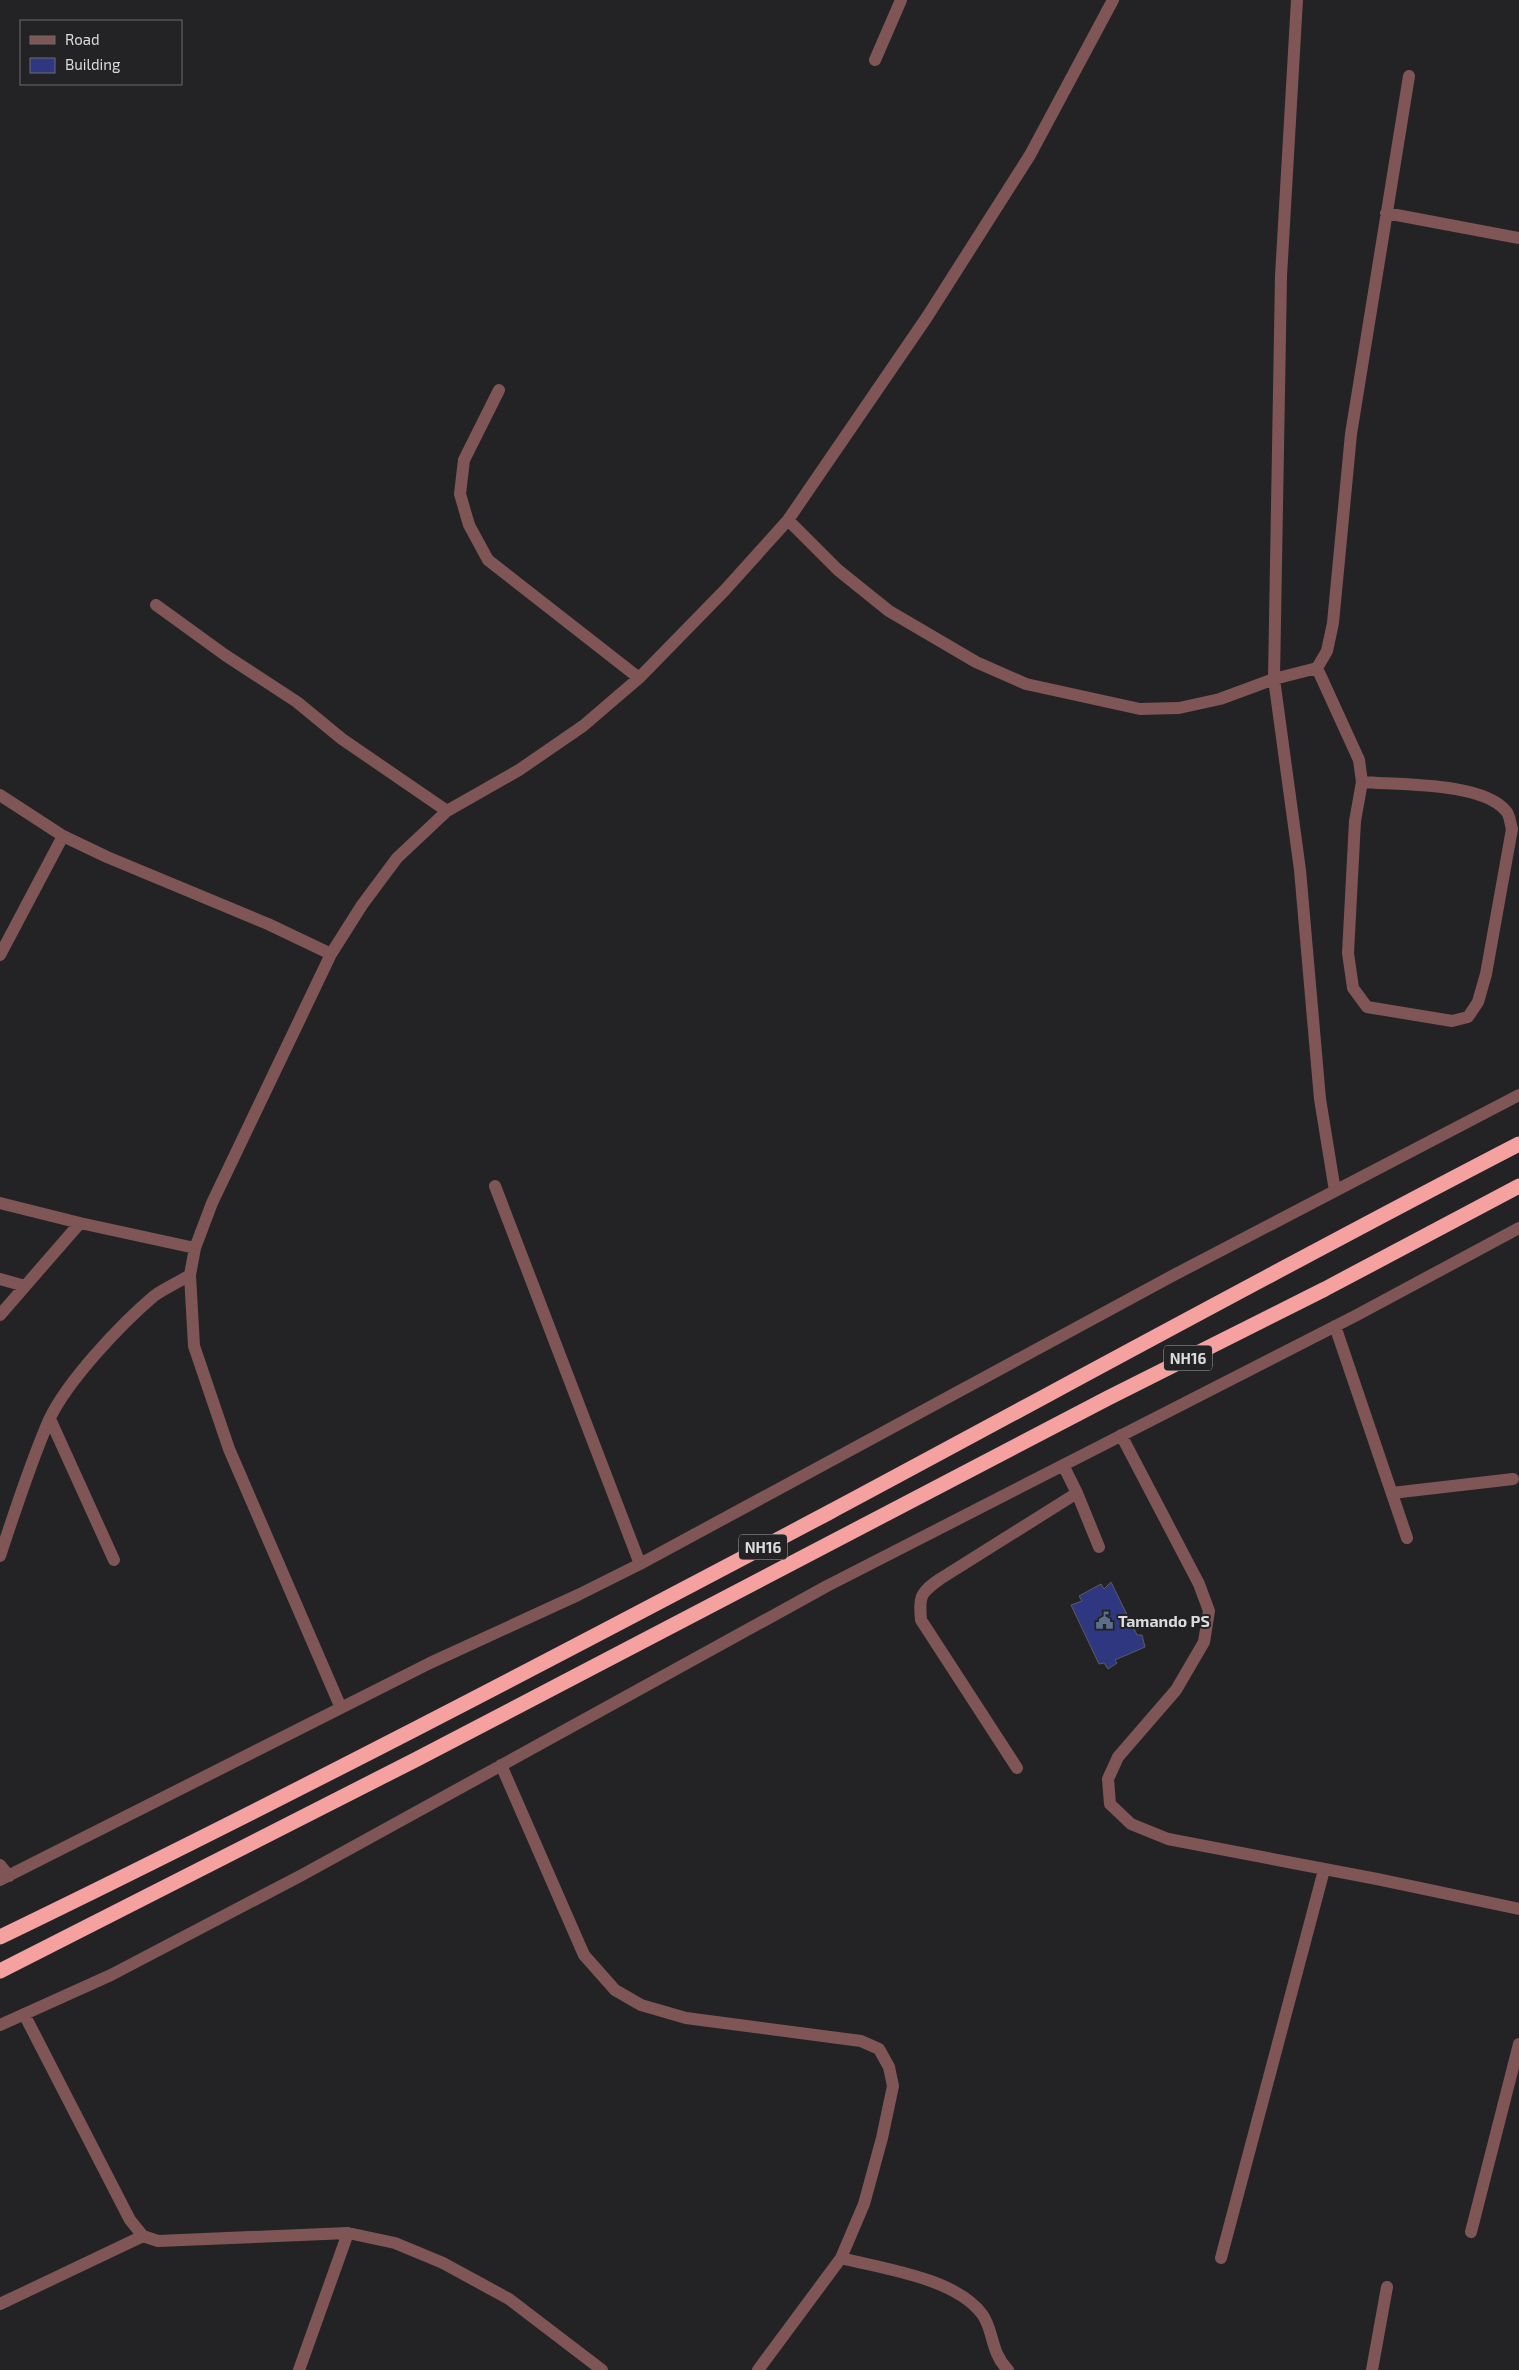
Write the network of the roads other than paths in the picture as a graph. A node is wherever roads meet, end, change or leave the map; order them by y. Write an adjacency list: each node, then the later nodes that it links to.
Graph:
1 (901, 0): 4 (street)
2 (1113, 0): 9 (street)
3 (1297, 0): 13 (street)
4 (875, 60)
5 (1409, 76): 6 (street)
6 (1386, 213): 7 (street); 11 (street)
7 (1519, 238)
8 (499, 390): 12 (street)
9 (788, 520): 12 (street); 13 (street)
10 (156, 605): 16 (street)
11 (1317, 668): 13 (street); 14 (street)
12 (639, 678): 16 (street)
13 (1274, 679): 24 (street)
14 (1362, 782): 14 (street)
15 (0, 795): 17 (street)
16 (447, 811): 18 (street)
17 (63, 836): 18 (street); 19 (street)
18 (331, 954): 28 (street)
19 (0, 955)
20 (1519, 1095): 24 (street)
21 (1519, 1144): 52 (highway, NH16)
22 (495, 1186): 44 (street)
23 (1519, 1186): 53 (highway, NH16)
24 (1334, 1191): 44 (street)
25 (0, 1203): 26 (street)
26 (80, 1224): 28 (street); 31 (street)
27 (1519, 1228): 33 (street)
28 (195, 1248): 29 (street)
29 (190, 1275): 34 (street); 45 (street)
30 (0, 1279): 31 (street)
31 (25, 1286): 32 (street)
32 (0, 1315)
33 (1335, 1326): 35 (street); 39 (street)
34 (50, 1419): 42 (street); 43 (street)
35 (1122, 1435): 36 (street); 49 (street)
36 (1063, 1465): 38 (street); 46 (street)
37 (1513, 1479): 39 (street)
38 (1077, 1493): 41 (street); 47 (street)
39 (1392, 1493): 40 (street)
40 (1407, 1538)
41 (1099, 1547)
42 (0, 1556)
43 (114, 1560)
44 (640, 1564): 45 (street)
45 (342, 1708): 50 (street)
46 (501, 1765): 54 (street); 60 (street)
47 (1017, 1768)
48 (0, 1865): 50 (street)
49 (1324, 1870): 51 (street); 61 (street)
50 (4, 1878)
51 (1519, 1909)
52 (0, 1937)
53 (0, 1971)
54 (24, 2014): 55 (street); 59 (street)
55 (0, 2025)
56 (1519, 2044): 57 (street)
57 (1471, 2232)
58 (348, 2233): 59 (street); 64 (street); 65 (street)
59 (143, 2236): 63 (street)
60 (841, 2258): 66 (street); 67 (street)
61 (1221, 2258)
62 (1387, 2287): 68 (street)
63 (1, 2305)
64 (299, 2370)
65 (602, 2370)
66 (758, 2370)
67 (1008, 2370)
68 (1372, 2370)

